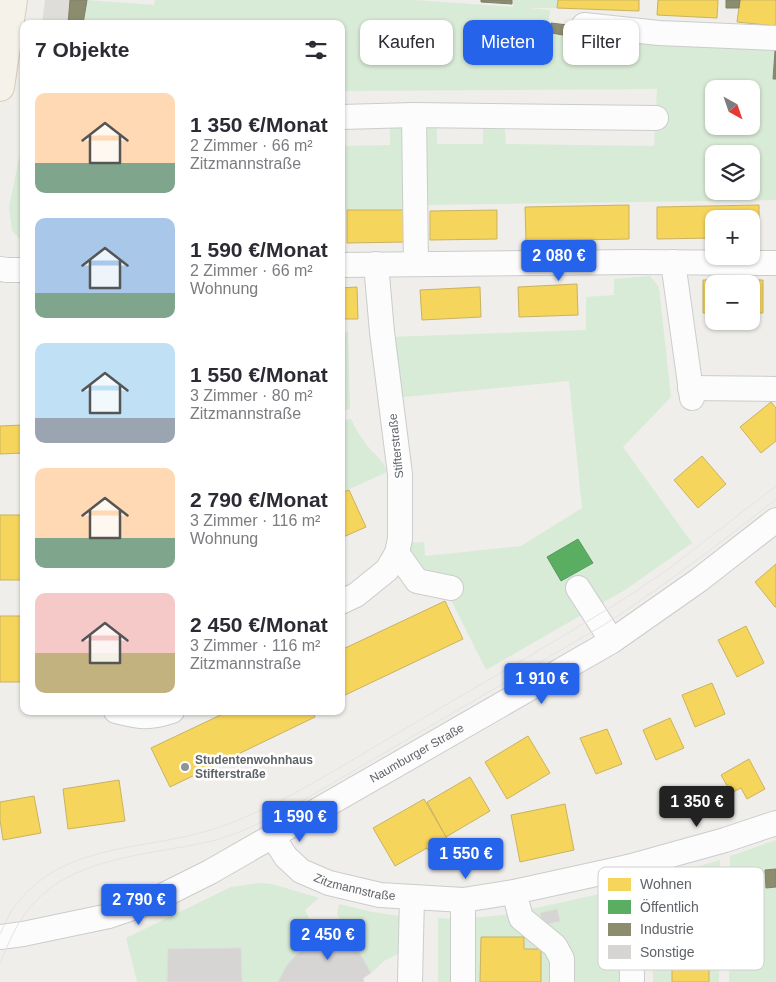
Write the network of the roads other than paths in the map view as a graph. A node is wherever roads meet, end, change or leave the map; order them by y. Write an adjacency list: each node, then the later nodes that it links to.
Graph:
1 (9, 7): 4 (main road)
2 (639, 31): 3 (street)
3 (776, 38)
4 (0, 88)
5 (414, 115): 6 (street); 7 (street); 11 (street)
6 (345, 117)
7 (656, 118)
8 (673, 262): 9 (street); 11 (street); 15 (street)
9 (776, 263)
10 (376, 264): 11 (street); 12 (street); 17 (street, Stifterstraße)
11 (416, 264)
12 (345, 265)
13 (0, 268): 14 (street)
14 (20, 270)
15 (776, 389)
16 (776, 520): 21 (street, Naumburger Straße)
17 (397, 553): 18 (street); 20 (street, Stifterstraße)
18 (451, 588)
19 (578, 588): 21 (street)
20 (345, 600)
21 (612, 641): 25 (street, Naumburger Straße)
22 (131, 715): 23 (street)
23 (161, 715)
24 (776, 823): 26 (street, Zitzmannstraße)
25 (273, 837): 29 (street, Zitzmannstraße); 31 (street, Naumburger Straße)
26 (628, 867)
27 (598, 874): 28 (street, Zitzmannstraße)
28 (514, 892): 30 (street, Zitzmannstraße); 34 (street)
29 (412, 897): 30 (street, Zitzmannstraße); 32 (street)
30 (463, 900): 33 (street)
31 (0, 937)
32 (410, 982)
33 (463, 982)
34 (562, 982)

